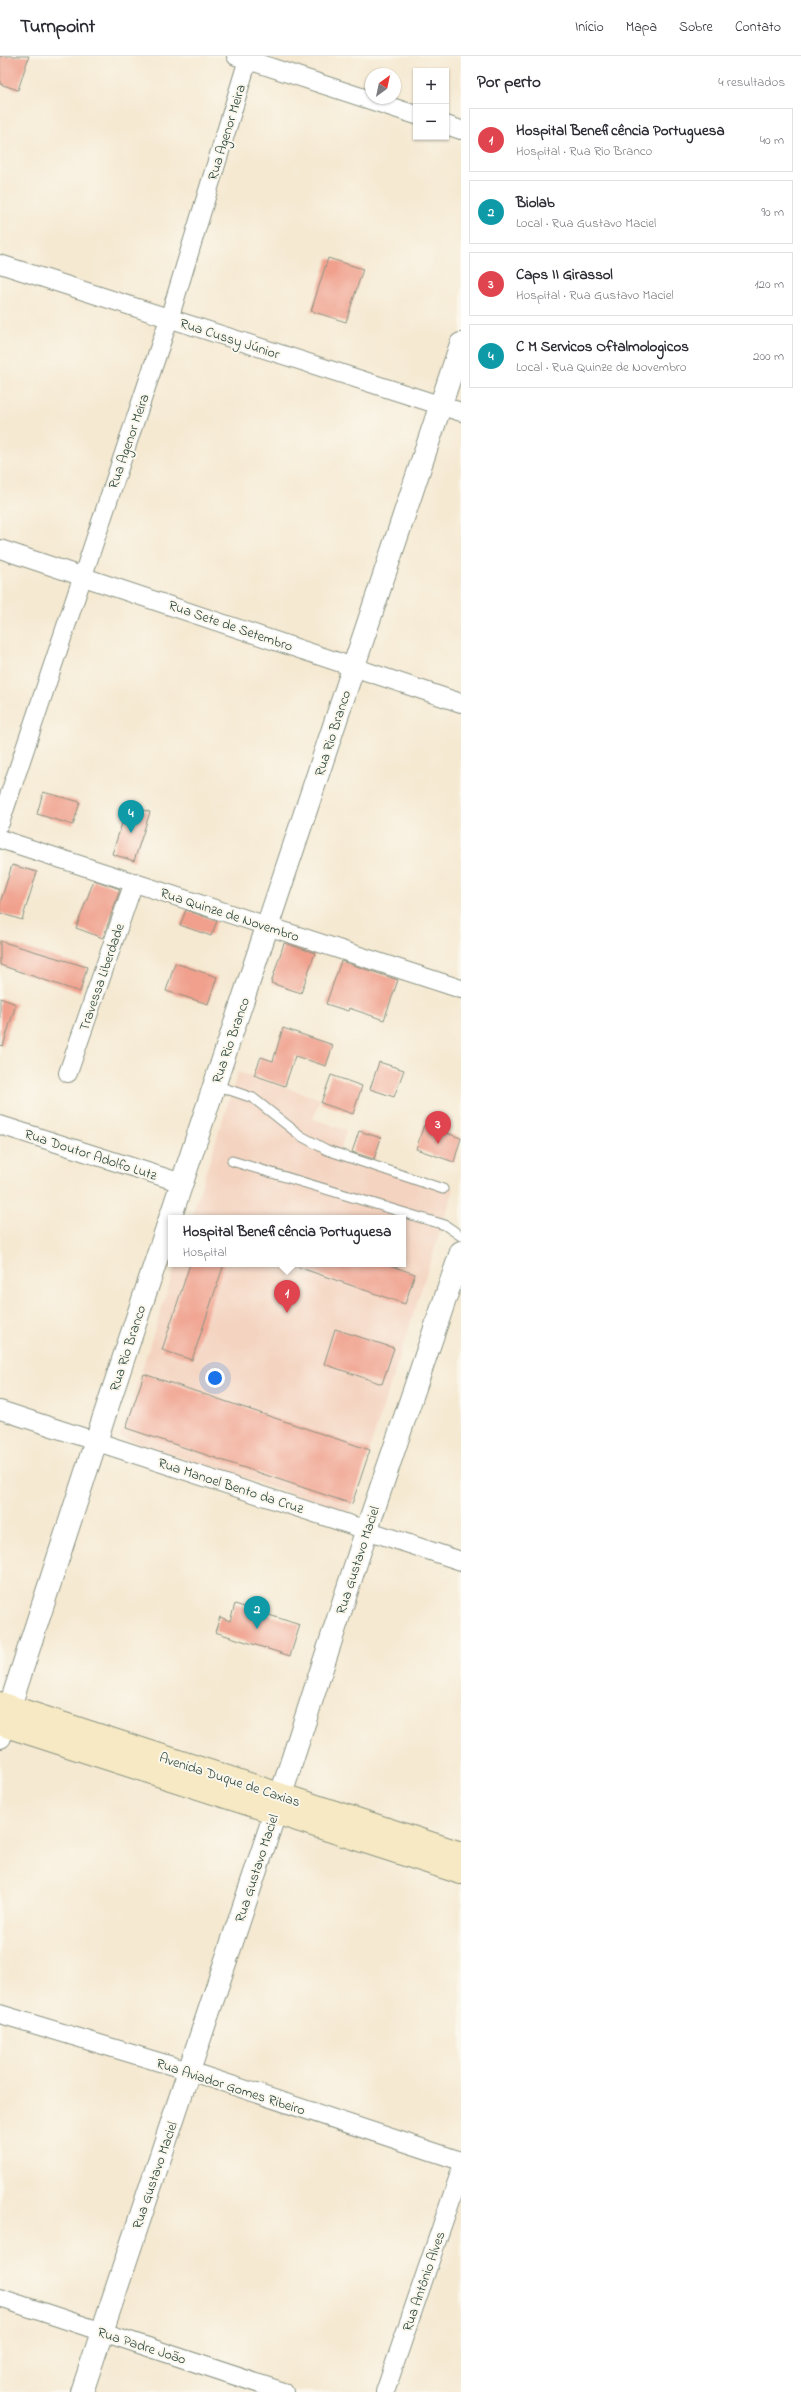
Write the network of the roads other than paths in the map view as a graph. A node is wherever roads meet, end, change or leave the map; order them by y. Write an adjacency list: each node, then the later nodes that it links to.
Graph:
1 (244, 57): 2 (street); 6 (street, Rua Agenor Meira)
2 (413, 114)
3 (449, 126): 4 (street)
4 (461, 130)
5 (0, 264): 6 (street, Rua Cussy Júnior)
6 (169, 319): 8 (street, Rua Cussy Júnior); 11 (street, Rua Agenor Meira)
7 (461, 344): 8 (street, Rua Rio Branco)
8 (439, 405): 9 (street, Rua Cussy Júnior); 12 (street, Rua Rio Branco)
9 (461, 412)
10 (0, 549): 11 (street, Rua Sete de Setembro)
11 (83, 576): 12 (street, Rua Sete de Setembro); 14 (street, Rua Agenor Meira)
12 (354, 667): 13 (street, Rua Sete de Setembro); 17 (street, Rua Rio Branco)
13 (461, 703)
14 (0, 823)
15 (0, 839): 16 (street, Rua Quinze de Novembro)
16 (134, 882): 17 (street, Rua Quinze de Novembro); 19 (street, Travessa Liberdade)
17 (268, 927): 18 (street, Rua Quinze de Novembro); 20 (street, Rua Rio Branco)
18 (461, 989)
19 (68, 1073)
20 (215, 1085): 23 (street, Rua Rio Branco); 24 (lane)
21 (0, 1125): 23 (street, Rua Doutor Adolfo Lutz)
22 (232, 1161): 27 (lane)
23 (182, 1183): 25 (street, Rua Rio Branco)
24 (443, 1189)
25 (171, 1215)
26 (168, 1225): 31 (street, Rua Rio Branco)
27 (461, 1236)
28 (461, 1252): 29 (street, Rua Gustavo Maciel)
29 (457, 1279): 32 (street, Rua Gustavo Maciel)
30 (0, 1410): 31 (street, Rua Manoel Bento da Cruz)
31 (96, 1441): 32 (street, Rua Manoel Bento da Cruz); 34 (street, Rua Rio Branco)
32 (367, 1529): 33 (street, Rua Manoel Bento da Cruz); 35 (street, Rua Gustavo Maciel)
33 (461, 1560)
34 (3, 1719): 35 (main road, Avenida Duque de Caxias)
35 (278, 1804): 36 (main road, Avenida Duque de Caxias); 37 (main road, Avenida Duque de Caxias); 39 (street, Rua Gustavo Maciel)
36 (461, 1853)
37 (461, 1873)
38 (0, 2014): 39 (street, Rua Aviador Gomes Ribeiro)
39 (189, 2071): 40 (street, Rua Aviador Gomes Ribeiro); 43 (street, Rua Gustavo Maciel)
40 (461, 2161)
41 (461, 2170): 46 (street, Rua Antônio Alves)
42 (0, 2298): 43 (street, Rua Padre João)
43 (101, 2331): 44 (street, Rua Gustavo Maciel); 45 (street, Rua Padre João)
44 (82, 2392)
45 (284, 2392)
46 (385, 2392)

